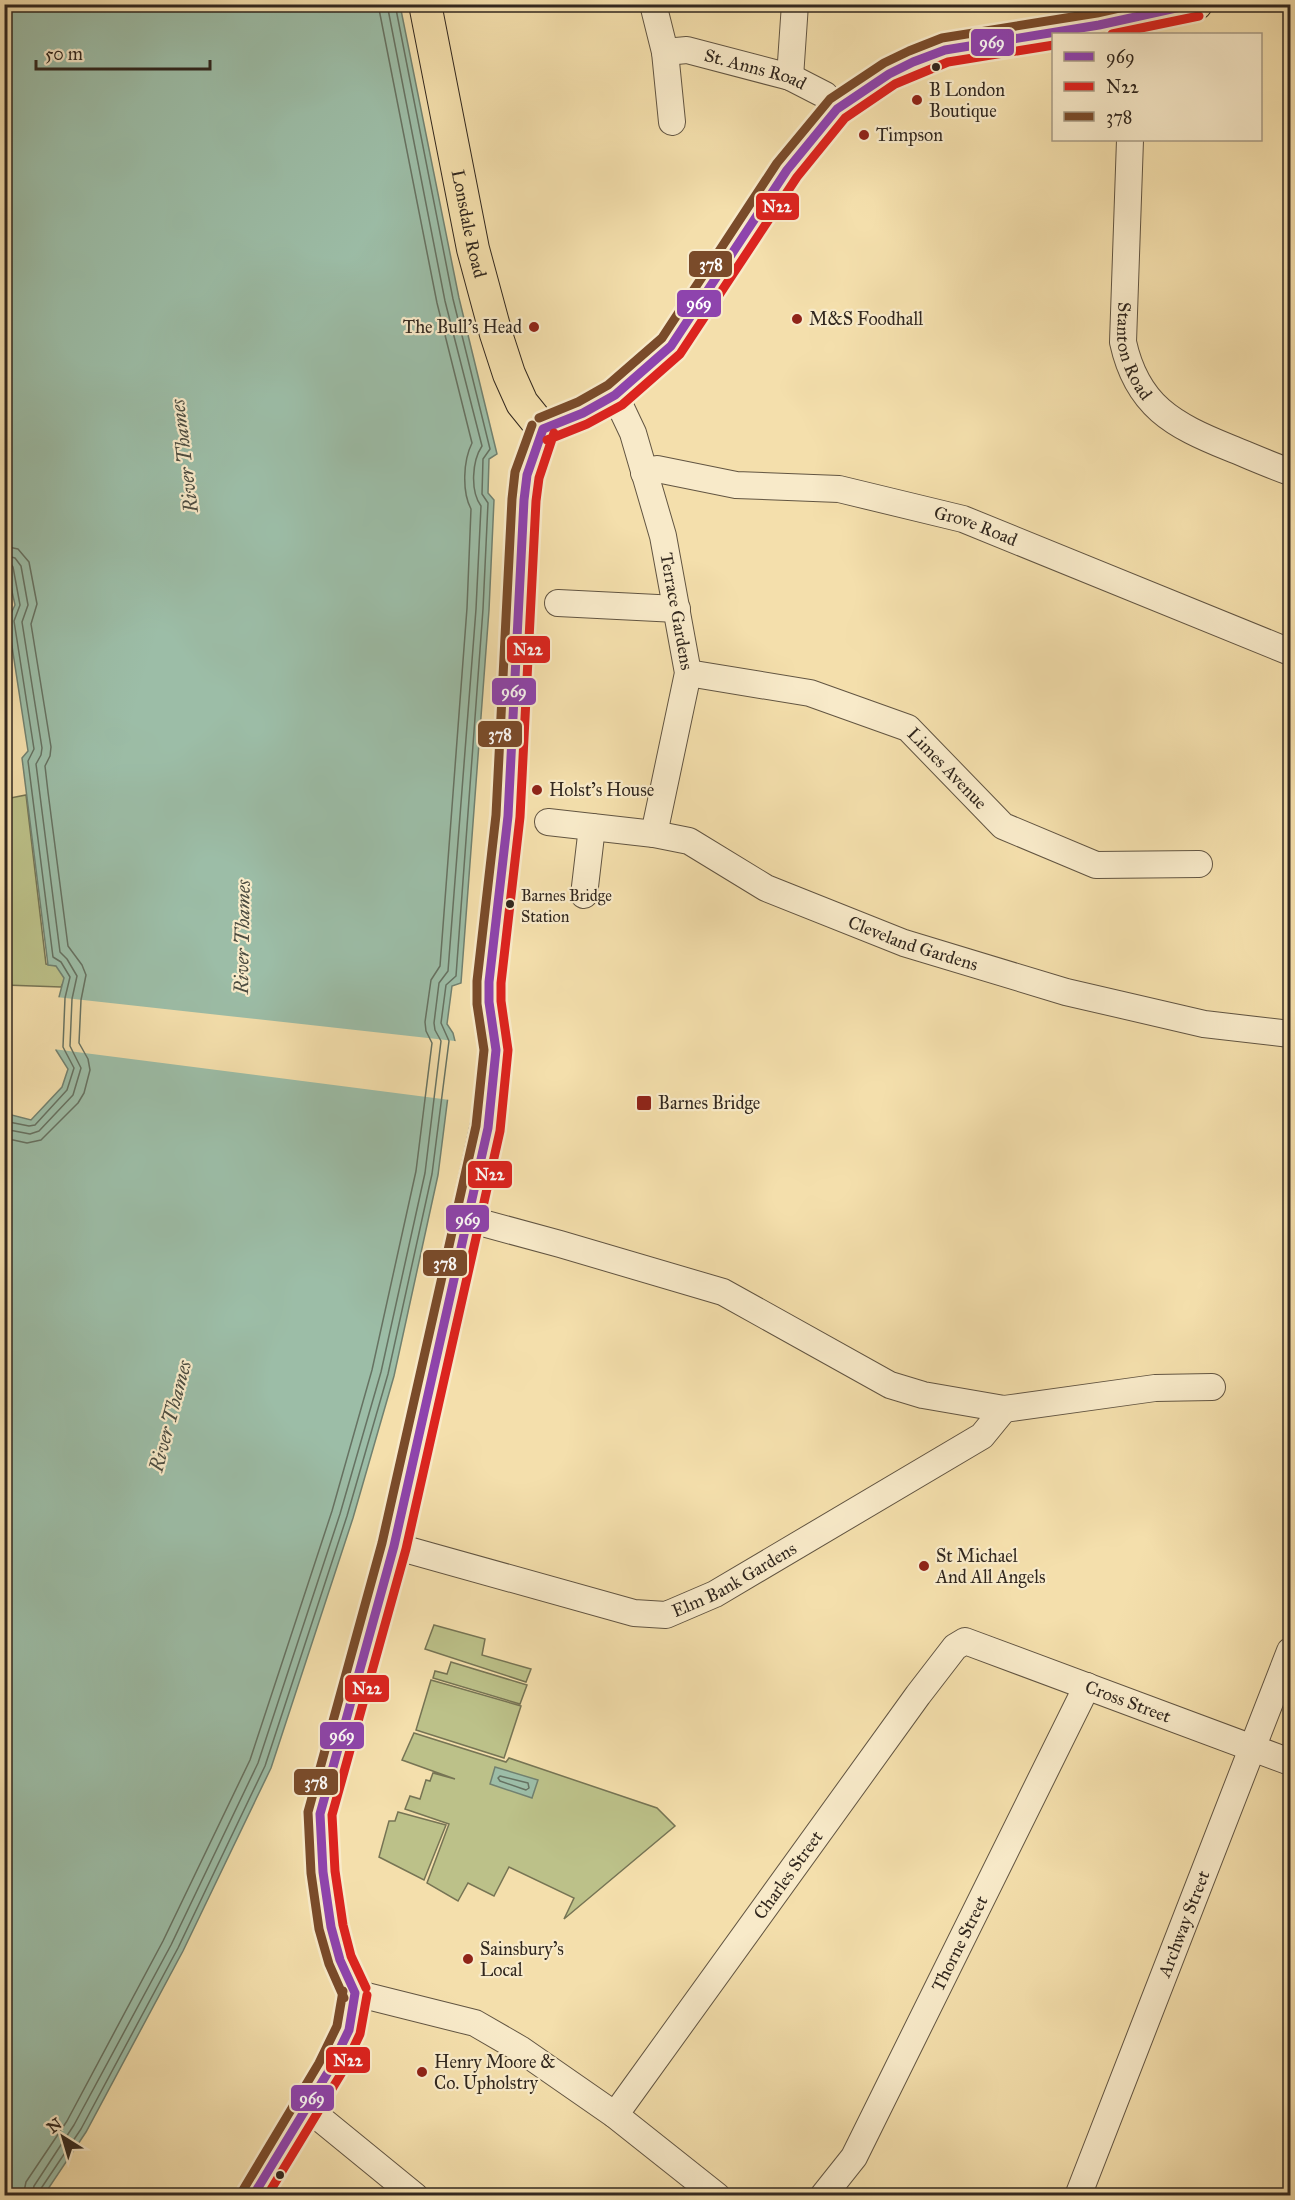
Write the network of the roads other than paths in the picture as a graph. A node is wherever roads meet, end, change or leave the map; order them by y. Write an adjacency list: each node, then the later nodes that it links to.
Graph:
1 (425, 4): 14 (main road, Lonsdale Road)
2 (653, 4): 8 (street)
3 (795, 4): 9 (street)
4 (1196, 4): 5 (main road)
5 (1131, 27): 6 (main road)
6 (1082, 33)
7 (1052, 37): 10 (main road)
8 (665, 52): 9 (street, St. Anns Road); 11 (street)
9 (790, 77): 10 (street, St. Anns Road)
10 (837, 109): 13 (main road)
11 (672, 122)
12 (1130, 141): 15 (street, Stanton Road)
13 (615, 395): 14 (main road); 16 (street, Terrace Gardens)
14 (543, 429): 27 (main road)
15 (1290, 472)
16 (644, 473): 18 (street, Terrace Gardens); 19 (street, Grove Road)
17 (558, 603): 18 (street)
18 (677, 609): 20 (street, Terrace Gardens)
19 (1290, 652)
20 (688, 672): 23 (street, Terrace Gardens); 24 (street, Limes Avenue)
21 (548, 822): 22 (street, Cleveland Gardens)
22 (592, 827): 23 (street, Cleveland Gardens); 25 (street)
23 (654, 834): 26 (street, Cleveland Gardens)
24 (1199, 864)
25 (584, 896)
26 (1290, 1034)
27 (496, 1050)
28 (492, 1106): 29 (main road)
29 (468, 1219): 31 (street); 32 (main road)
30 (1212, 1387): 31 (street)
31 (1004, 1409): 32 (street, Elm Bank Gardens)
32 (394, 1546): 38 (main road)
33 (965, 1641): 35 (street, Cross Street); 40 (street, Charles Street)
34 (1290, 1651): 36 (street, Archway Street)
35 (1087, 1686): 36 (street, Cross Street); 44 (street, Thorne Street)
36 (1254, 1749): 37 (street, Cross Street); 45 (street, Archway Street)
37 (1290, 1762)
38 (355, 1992): 39 (main road); 40 (street)
39 (306, 2107): 41 (main road); 42 (street)
40 (615, 2115): 43 (street)
41 (253, 2196)
42 (415, 2196)
43 (717, 2196)
44 (823, 2196)
45 (1078, 2196)

